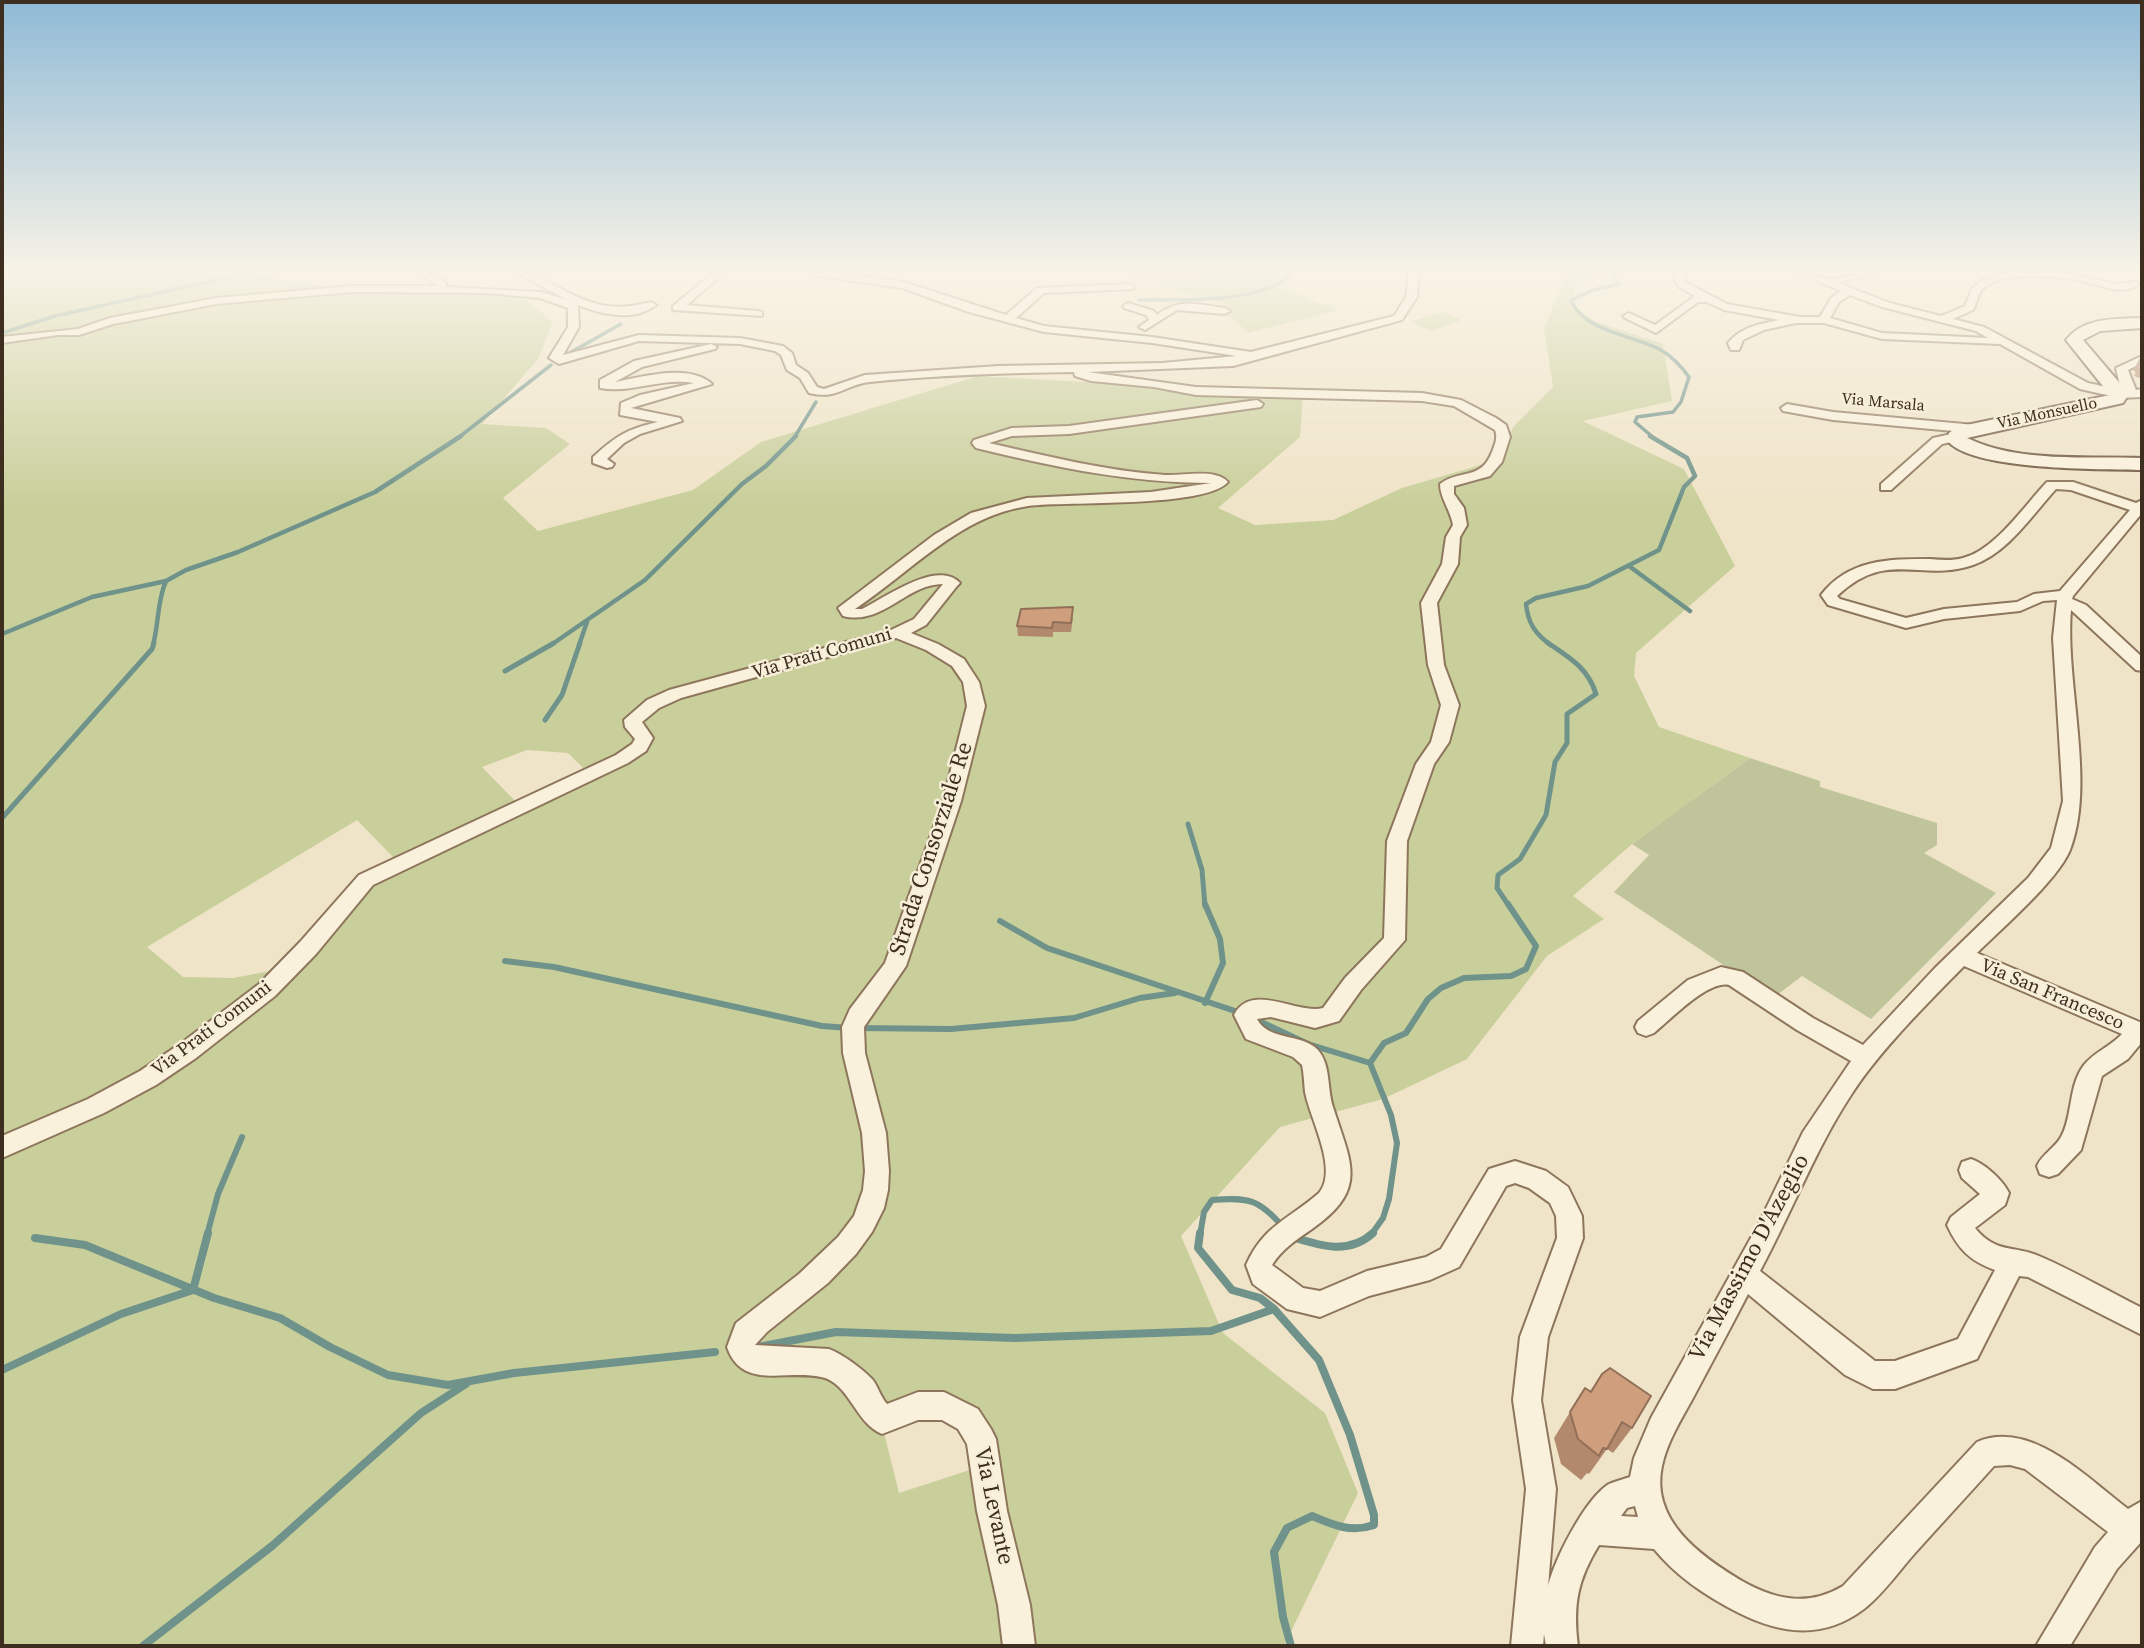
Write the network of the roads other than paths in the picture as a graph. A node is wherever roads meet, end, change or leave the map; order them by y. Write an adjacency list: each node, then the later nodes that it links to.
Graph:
1 (561, 349): 2 (street)
2 (599, 349)
3 (694, 349): 17 (street)
4 (780, 349): 11 (street)
5 (1210, 349): 9 (street)
6 (1275, 349): 9 (street)
7 (2013, 349): 12 (street)
8 (2084, 349): 12 (main road, Via Monsuello)
9 (1251, 355): 11 (street)
10 (2142, 359): 12 (street)
11 (1081, 370): 13 (street)
12 (2132, 393): 15 (main road, Via Monsuello)
13 (1288, 394): 22 (street, Via Prati Comuni); 40 (street)
14 (1787, 408): 15 (street, Via Marsala)
15 (1975, 429): 16 (main road, Via Monsuello)
16 (1956, 437): 18 (main road, Via Monsuello); 19 (street, Via Monsuello)
17 (607, 464)
18 (2142, 464)
19 (1886, 487)
20 (2140, 506): 21 (street); 21 (street)
21 (2065, 599): 23 (street); 24 (street, Via Massimo D'Azeglio)
22 (905, 638): 28 (street, Via Prati Comuni); 34 (street, Strada Consorziale Re)
23 (2142, 666)
24 (1962, 956): 26 (street, Via San Francesco); 27 (street, Via Massimo D'Azeglio)
25 (1646, 1027): 27 (street)
26 (2140, 1032): 29 (street)
27 (1866, 1058): 32 (street, Via Massimo D'Azeglio)
28 (2, 1147)
29 (2049, 1166)
30 (1971, 1170): 31 (street)
31 (2012, 1264): 32 (street); 33 (street)
32 (1744, 1274): 35 (street, Via Massimo D'Azeglio)
33 (2142, 1322)
34 (882, 1420): 39 (street, Via Levante)
35 (1645, 1488): 37 (street); 38 (street, Via Massimo D'Azeglio)
36 (2137, 1523): 38 (street, Via Massimo D'Azeglio); 42 (street)
37 (1591, 1529): 38 (street); 41 (street)
38 (1661, 1534)
39 (1019, 1646)
40 (1527, 1646)
41 (1562, 1646)
42 (2052, 1646)

